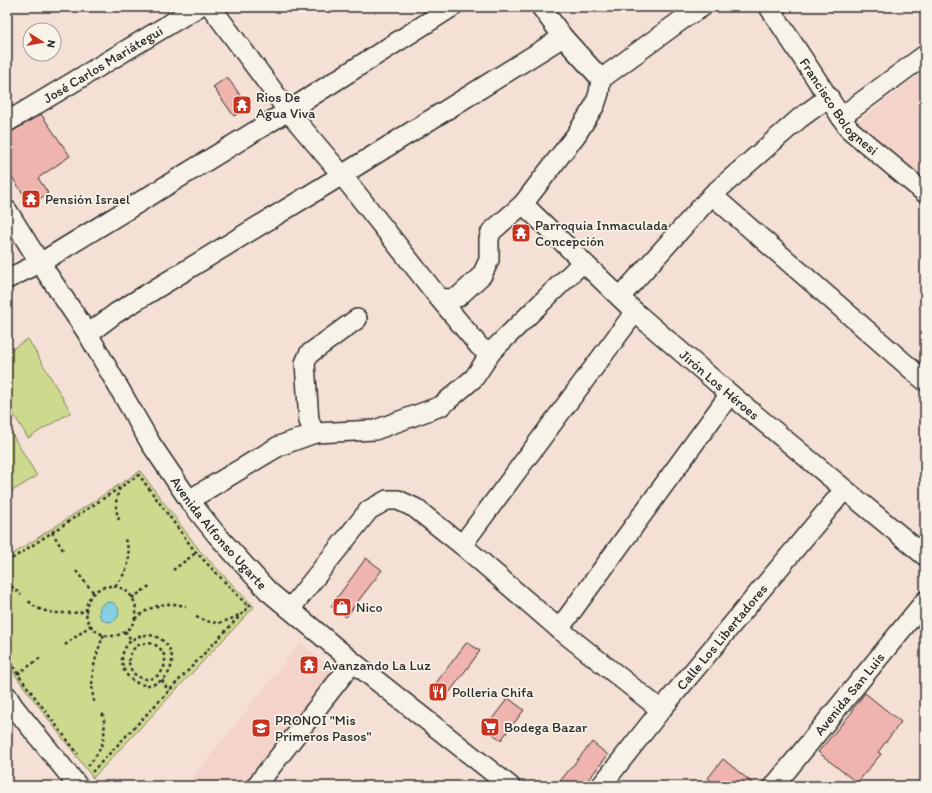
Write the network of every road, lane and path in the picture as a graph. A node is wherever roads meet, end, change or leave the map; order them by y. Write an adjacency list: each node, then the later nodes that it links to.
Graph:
1 (198, 7): 13 (street, José Carlos Mariátegui)
2 (211, 7): 11 (street)
3 (452, 7): 11 (street)
4 (540, 7): 7 (street)
5 (702, 7): 9 (street)
6 (768, 7): 10 (street, Francisco Bolognesi)
7 (564, 37): 9 (street); 14 (street)
8 (925, 55): 12 (street)
9 (601, 79): 17 (street)
10 (829, 97): 12 (street, Francisco Bolognesi); 16 (street)
11 (288, 111): 14 (street); 20 (street)
12 (841, 117): 15 (street, Francisco Bolognesi)
13 (7, 122)
14 (342, 175): 23 (street); 26 (street)
15 (925, 193)
16 (712, 196): 22 (street); 28 (street)
17 (523, 204): 19 (street, Jirón Los Héroes); 23 (street)
18 (7, 210): 20 (street, Avenida Alfonso Ugarte)
19 (583, 262): 22 (street, Jirón Los Héroes); 27 (street)
20 (40, 263): 21 (street); 26 (street, Avenida Alfonso Ugarte)
21 (7, 279)
22 (620, 297): 24 (street, Jirón Los Héroes)
23 (439, 298): 27 (street)
24 (635, 312): 29 (street, Jirón Los Héroes); 37 (street)
25 (357, 319): 30 (street)
26 (88, 334): 33 (street, Avenida Alfonso Ugarte)
27 (492, 351): 30 (street)
28 (925, 380)
29 (730, 394): 32 (street, Jirón Los Héroes); 59 (street)
30 (315, 433): 33 (street)
31 (120, 488): 34 (path); 35 (path); 39 (path)
32 (844, 490): 40 (street, Jirón Los Héroes); 73 (street, Calle Los Libertadores)
33 (189, 500): 53 (street, Avenida Alfonso Ugarte)
34 (119, 520)
35 (52, 532): 38 (path); 41 (path)
36 (124, 537): 46 (path)
37 (462, 545): 53 (street); 59 (street)
38 (62, 550)
39 (197, 552): 42 (path); 55 (path)
40 (925, 556)
41 (7, 562)
42 (173, 570)
43 (76, 571): 47 (path)
44 (7, 582): 48 (path)
45 (151, 585): 49 (path)
46 (114, 587): 47 (path); 49 (path)
47 (94, 593): 54 (path)
48 (22, 595)
49 (132, 598): 57 (path)
50 (925, 601): 82 (street, Avenida San Luis)
51 (29, 602): 54 (path)
52 (186, 606): 57 (path)
53 (290, 609): 66 (street, Avenida Alfonso Ugarte)
54 (87, 611): 58 (path)
55 (243, 613): 56 (path); 70 (path)
56 (196, 617)
57 (134, 620): 60 (path)
58 (91, 625): 61 (path); 63 (path)
59 (559, 629): 73 (street)
60 (125, 631): 61 (path); 62 (path)
61 (104, 634): 72 (path)
62 (132, 641): 69 (path); 69 (path)
63 (65, 645)
64 (7, 656): 68 (path)
65 (40, 658): 68 (path)
66 (353, 662): 78 (street); 80 (street, Avenida Alfonso Ugarte)
67 (131, 670): 67 (path)
68 (18, 674): 75 (path)
69 (162, 680): 70 (path)
70 (169, 692): 77 (path)
71 (7, 696): 79 (street)
72 (94, 702)
73 (661, 710): 81 (street, Calle Los Libertadores)
74 (102, 711): 77 (path)
75 (78, 754)
76 (83, 760): 77 (path)
77 (88, 766)
78 (265, 783)
79 (78, 786)
80 (510, 786)
81 (601, 786)
82 (774, 786)

